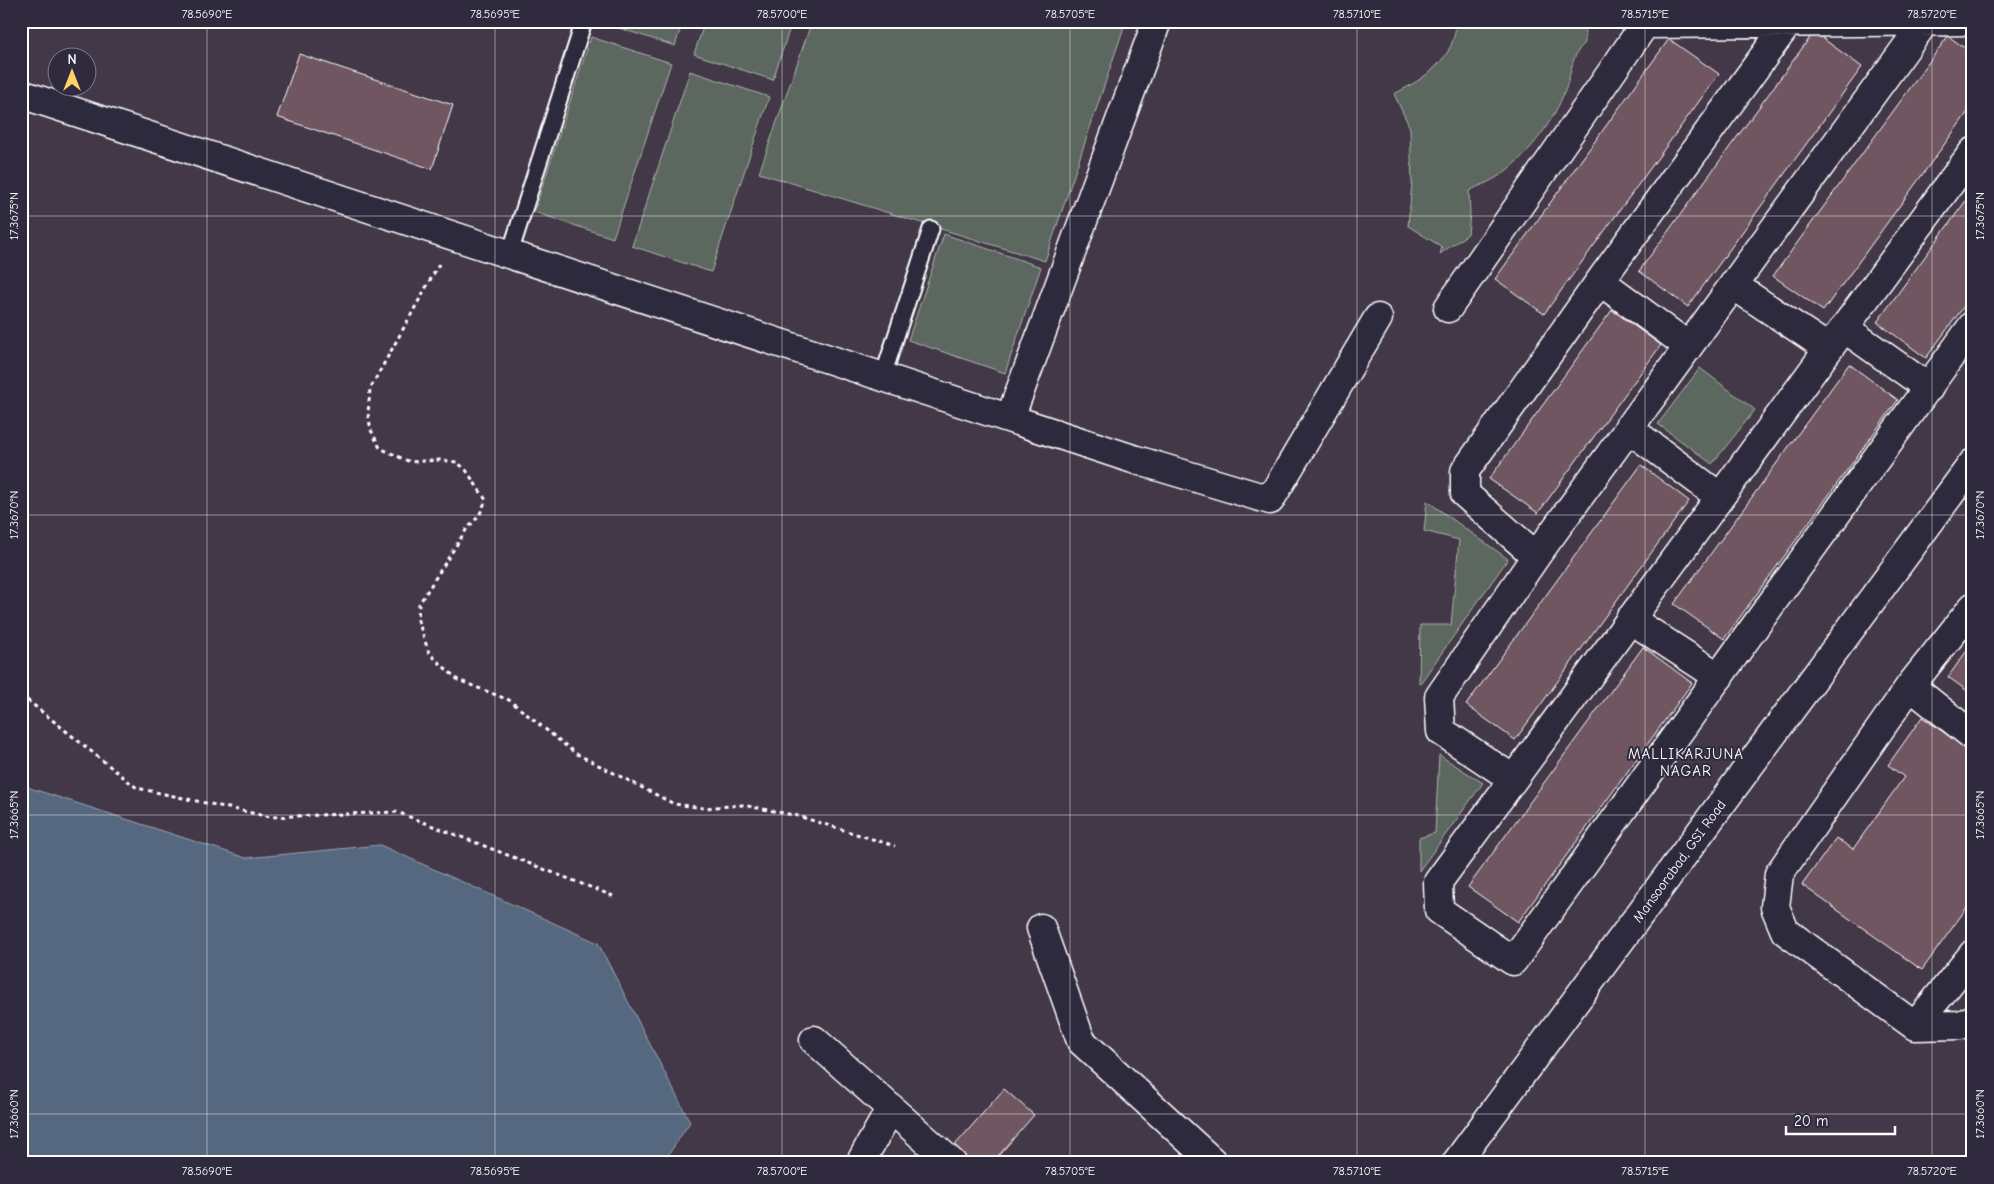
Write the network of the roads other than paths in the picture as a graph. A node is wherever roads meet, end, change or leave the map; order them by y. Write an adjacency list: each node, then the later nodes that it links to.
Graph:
1 (584, 21): 9 (lane)
2 (1157, 21): 19 (street)
3 (1973, 21): 5 (street)
4 (1788, 23): 5 (street); 10 (street); 12 (street)
5 (1924, 23): 11 (street)
6 (21, 94): 9 (street)
7 (1973, 152): 15 (street)
8 (931, 229): 17 (lane)
9 (510, 253): 17 (street)
10 (1600, 281): 16 (street); 23 (street)
11 (1733, 285): 15 (street); 16 (street)
12 (1448, 308)
13 (1378, 318): 19 (street)
14 (1973, 325): 18 (street)
15 (1836, 338): 18 (street); 22 (street)
16 (1688, 346): 20 (street)
17 (883, 376): 19 (street)
18 (1929, 388): 26 (street)
19 (1010, 418)
20 (1628, 428): 22 (street); 23 (street)
21 (1973, 463): 39 (street, Mansoorabad, GSI Road)
22 (1720, 497): 25 (street)
23 (1536, 556): 29 (street)
24 (1973, 607): 27 (street)
25 (1630, 619): 26 (street); 29 (street)
26 (1719, 677): 29 (street)
27 (1910, 686): 28 (street); 33 (street)
28 (1973, 736)
29 (1514, 779)
30 (1041, 928): 38 (street)
31 (1973, 954): 33 (street)
32 (1973, 1019): 33 (street)
33 (1915, 1026)
34 (814, 1040): 35 (street)
35 (891, 1108): 36 (street); 37 (street)
36 (860, 1163)
37 (952, 1163)
38 (1214, 1163)
39 (1456, 1163)

